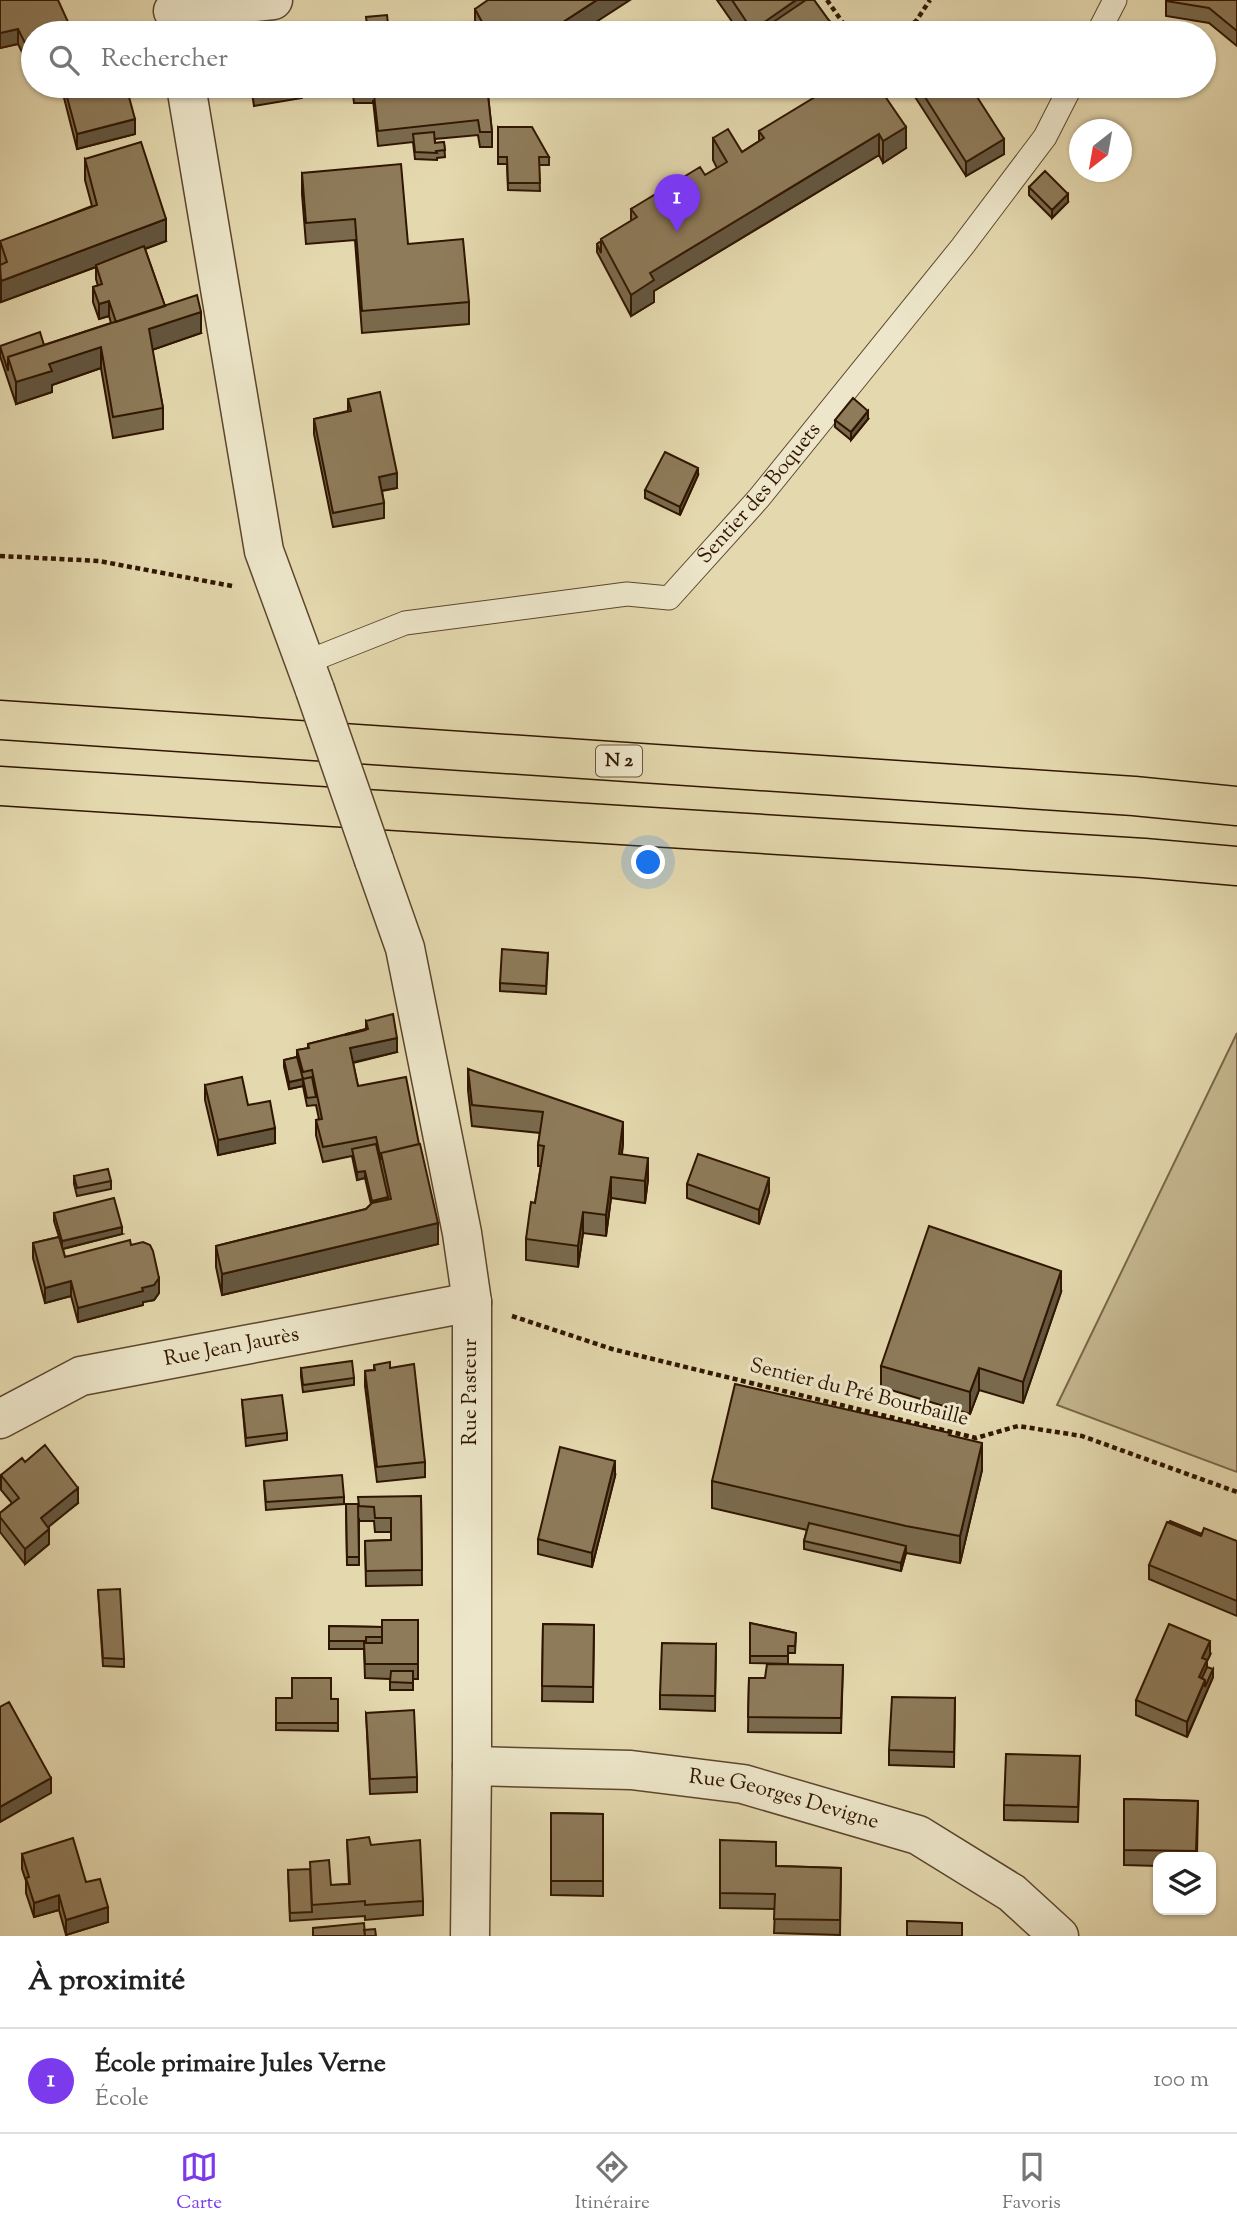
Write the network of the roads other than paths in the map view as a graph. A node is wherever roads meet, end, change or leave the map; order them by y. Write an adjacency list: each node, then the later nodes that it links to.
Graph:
1 (272, 0): 3 (street)
2 (1115, 0): 4 (lane)
3 (171, 15)
4 (1104, 21)
5 (188, 98): 7 (street, Rue Pasteur)
6 (1066, 98): 7 (lane, Sentier des Boquets)
7 (309, 677): 12 (street, Rue Pasteur, bridge)
8 (0, 720): 10 (highway, N 2)
9 (0, 786): 11 (highway)
10 (1237, 806)
11 (1237, 866)
12 (472, 1302): 13 (street, Rue Jean Jaurès); 14 (street, Rue Pasteur)
13 (0, 1419)
14 (472, 1766): 15 (street, Rue Pasteur); 16 (street, Rue Georges Devigne)
15 (470, 1936)
16 (1059, 1936)

